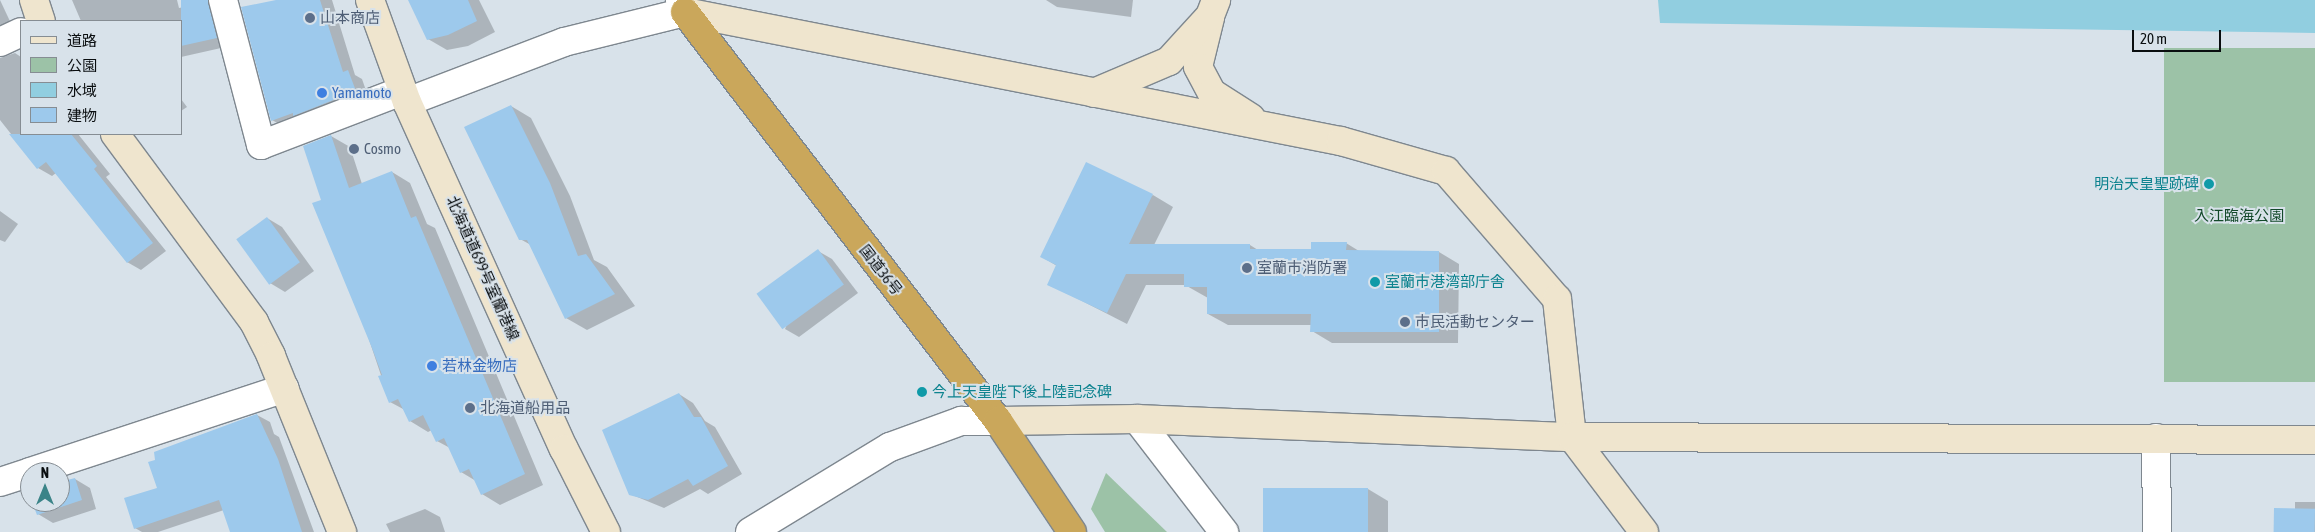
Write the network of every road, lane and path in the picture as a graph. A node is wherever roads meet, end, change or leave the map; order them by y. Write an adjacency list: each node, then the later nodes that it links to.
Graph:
1 (34, 0): 6 (street)
2 (223, 0): 10 (street)
3 (370, 0): 10 (street, 北海道道699号室蘭港線)
4 (682, 6): 9 (street); 10 (street); 15 (highway, 国道36号)
5 (1213, 8): 9 (street); 11 (street)
6 (41, 20)
7 (20, 32): 8 (street)
8 (0, 42)
9 (1094, 93): 11 (street)
10 (404, 96): 23 (street, 北海道道699号室蘭港線)
11 (1264, 126): 16 (street)
12 (116, 135): 13 (street)
13 (284, 388): 19 (street); 22 (street)
14 (1137, 419): 15 (street); 16 (street); 26 (street)
15 (998, 421): 24 (street); 25 (highway, 国道36号)
16 (1572, 437): 17 (street); 27 (street)
17 (2156, 438): 18 (street); 28 (street)
18 (2315, 440)
19 (60, 462)
20 (20, 475): 21 (street)
21 (0, 482)
22 (342, 532)
23 (606, 532)
24 (750, 532)
25 (1072, 532)
26 (1224, 532)
27 (1644, 532)
28 (2157, 532)

